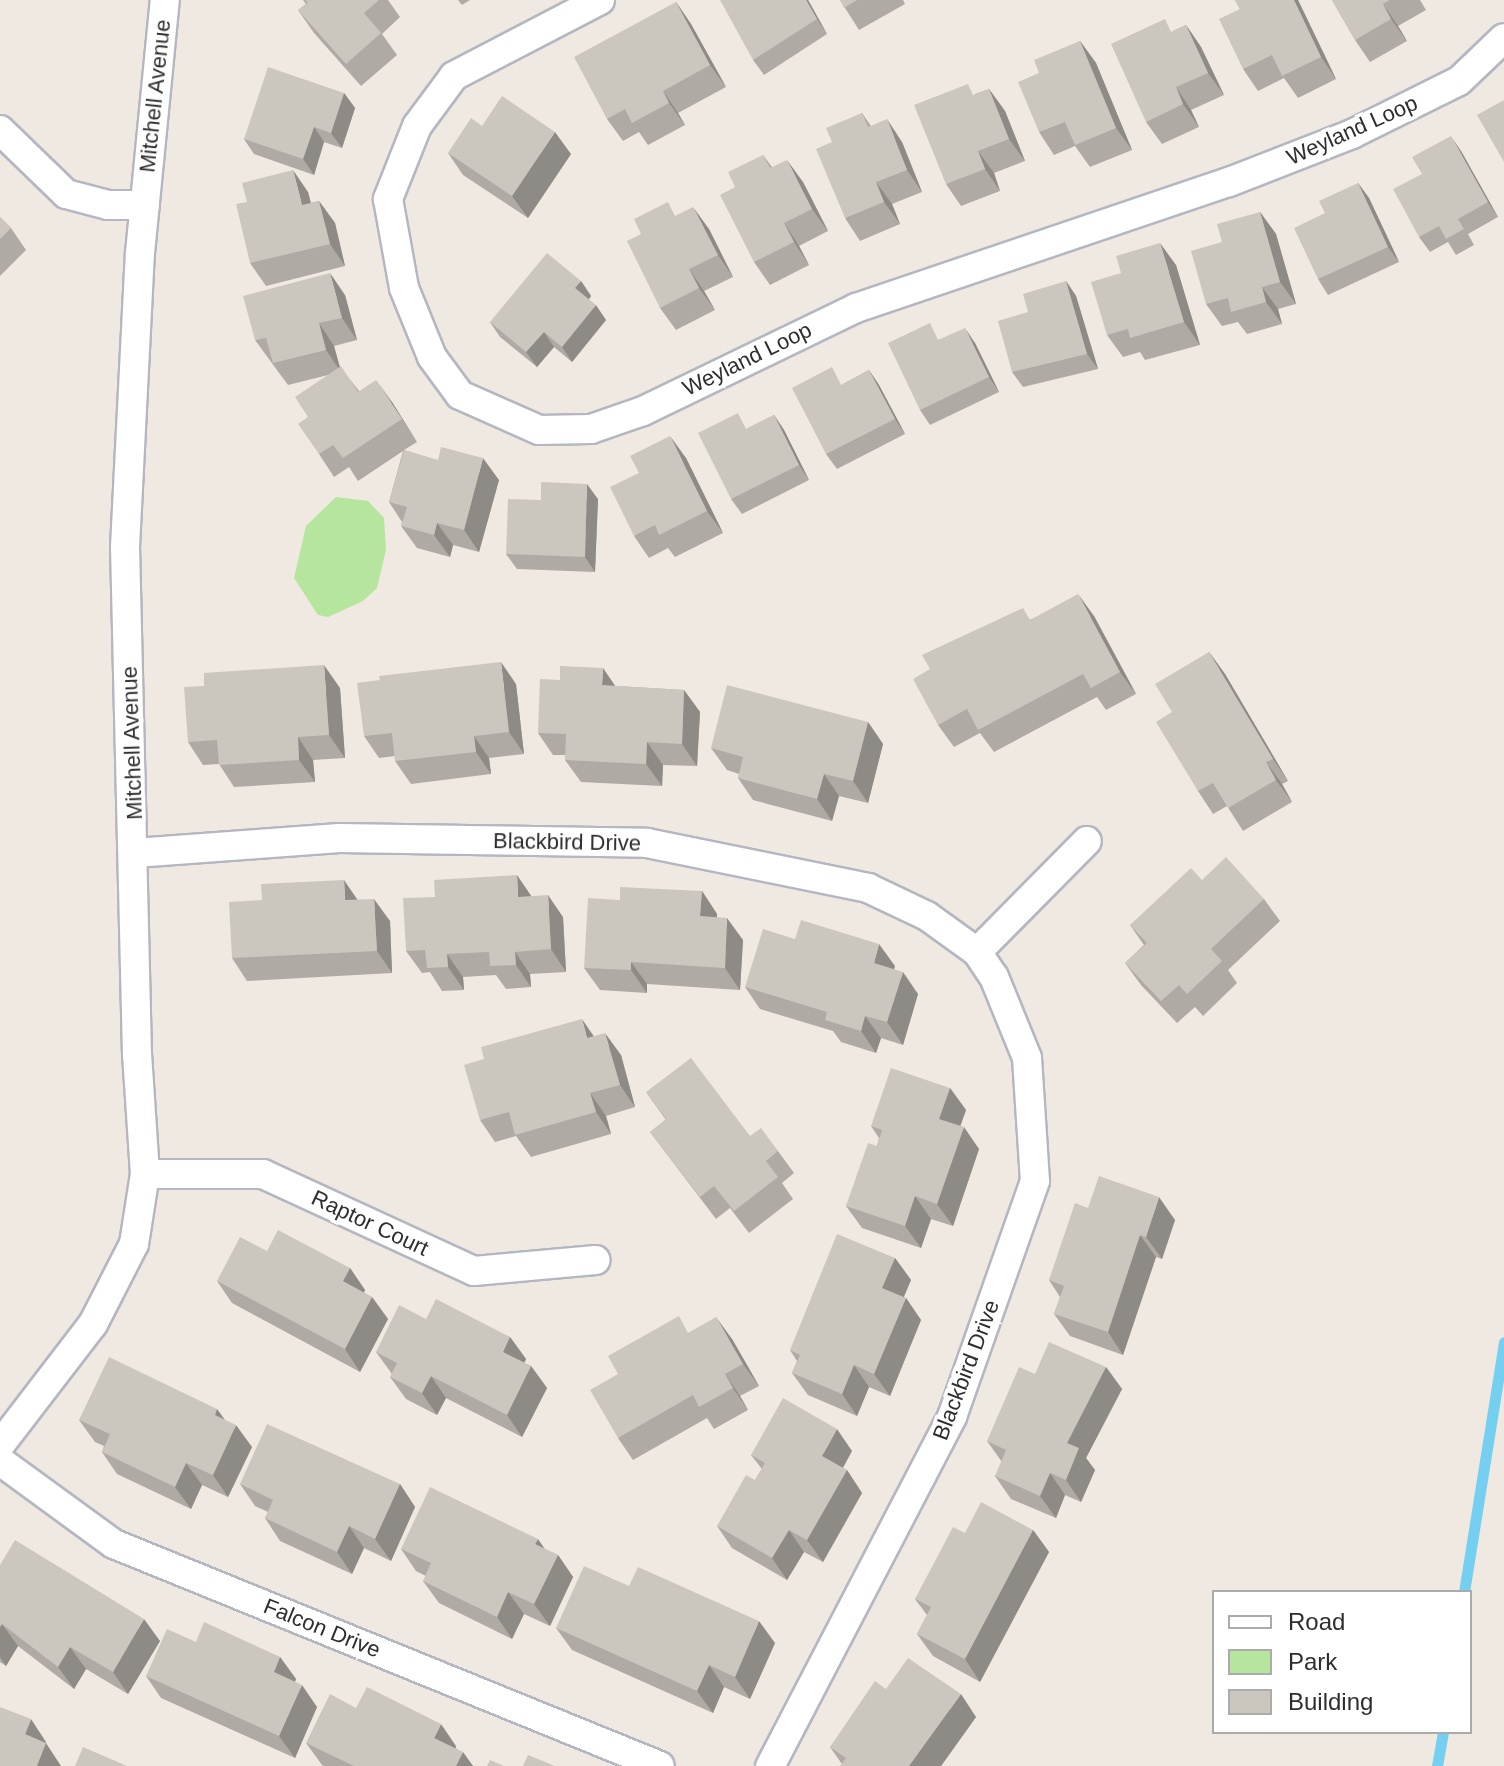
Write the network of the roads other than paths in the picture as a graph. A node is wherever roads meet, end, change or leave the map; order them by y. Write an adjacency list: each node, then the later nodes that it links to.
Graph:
1 (165, 0): 5 (street, Mitchell Avenue)
2 (600, 0): 3 (street, Weyland Loop)
3 (1504, 38)
4 (0, 130): 5 (street)
5 (145, 205): 7 (street, Mitchell Avenue)
6 (1087, 841): 8 (street)
7 (135, 853): 8 (street, Blackbird Drive); 9 (street, Mitchell Avenue)
8 (977, 952): 14 (street, Blackbird Drive)
9 (145, 1174): 10 (street, Raptor Court); 11 (street, Mitchell Avenue)
10 (596, 1260)
11 (0, 1445)
12 (0, 1461): 13 (street, Falcon Drive)
13 (660, 1766)
14 (770, 1766)

